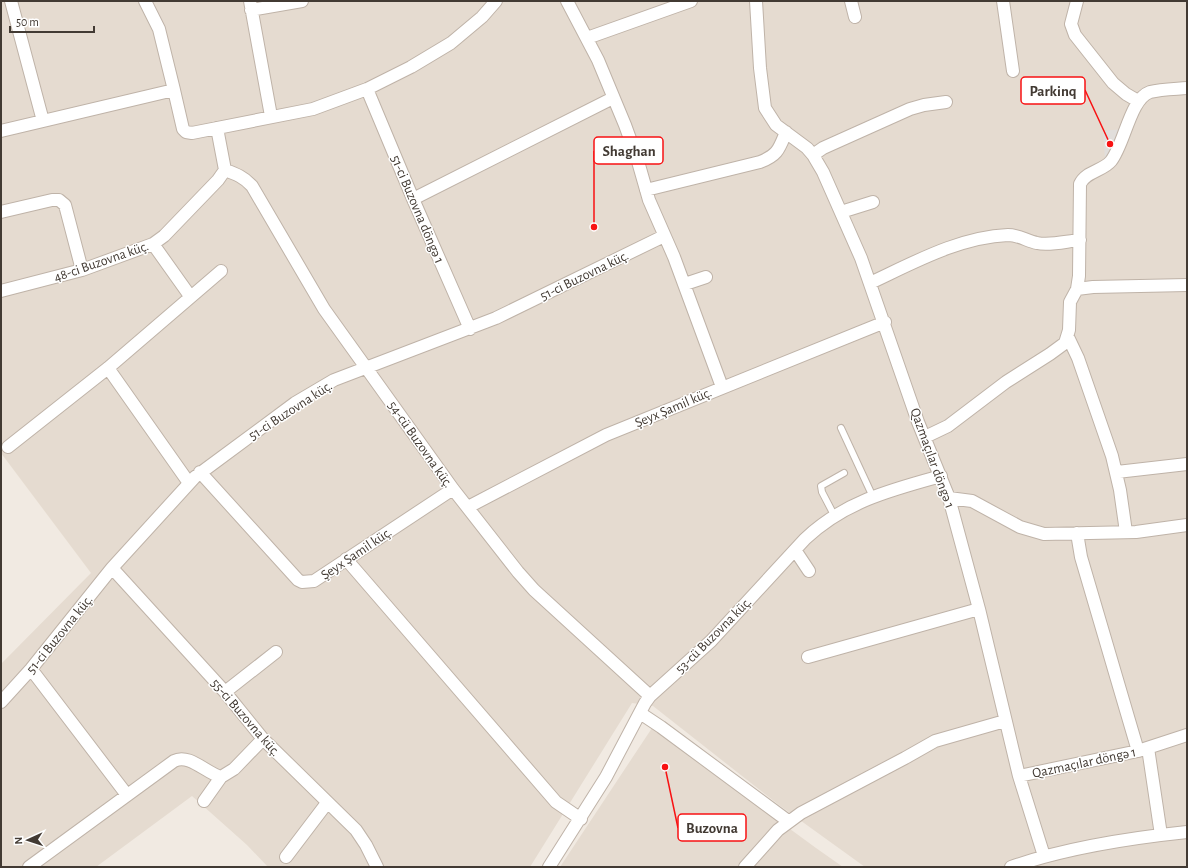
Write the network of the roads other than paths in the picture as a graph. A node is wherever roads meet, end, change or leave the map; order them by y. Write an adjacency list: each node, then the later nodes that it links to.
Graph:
1 (11, 1): 22 (street)
2 (145, 1): 17 (street)
3 (302, 1): 11 (street)
4 (496, 1): 16 (street)
5 (567, 1): 13 (street)
6 (691, 1): 13 (street)
7 (756, 1): 25 (street, Qazmaçılar döngə 1)
8 (851, 1): 12 (street)
9 (1003, 1): 14 (street)
10 (1077, 1): 19 (street)
11 (250, 6): 21 (street)
12 (855, 17)
13 (587, 38): 18 (street)
14 (1013, 71)
15 (1187, 88): 19 (street)
16 (367, 89): 21 (street); 29 (street, 51-ci Buzovna döngə 1)
17 (174, 90): 22 (street); 23 (street)
18 (613, 98): 28 (street); 29 (street)
19 (1138, 101): 34 (street)
20 (946, 102): 26 (street)
21 (271, 116): 23 (street)
22 (43, 121): 24 (street)
23 (217, 128): 27 (street)
24 (1, 131)
25 (786, 132): 26 (street, Qazmaçılar döngə 1); 28 (street)
26 (813, 154): 32 (street, Qazmaçılar döngə 1)
27 (225, 170): 35 (street, 48-ci Buzovna küç.); 49 (street, 54-cü Buzovna küç.)
28 (646, 190): 33 (street)
29 (413, 199): 46 (street, 51-ci Buzovna döngə 1)
30 (873, 202): 32 (street)
31 (1, 212): 36 (street)
32 (841, 212): 39 (street, Qazmaçılar döngə 1)
33 (664, 236): 40 (street); 46 (street, 51-ci Buzovna küç.)
34 (1080, 240): 39 (street); 42 (street)
35 (153, 244): 36 (street, 48-ci Buzovna küç.); 44 (street)
36 (82, 270): 43 (street, 48-ci Buzovna küç.)
37 (221, 271): 44 (street)
38 (706, 277): 40 (street)
39 (870, 283): 45 (street, Qazmaçılar döngə 1)
40 (685, 284): 50 (street)
41 (1187, 285): 42 (street)
42 (1078, 289): 47 (street)
43 (1, 291)
44 (190, 296): 48 (street)
45 (885, 322): 50 (street, Şeyx Şamil küç.); 52 (street, Qazmaçılar döngə 1)
46 (470, 329): 49 (street, 51-ci Buzovna küç.)
47 (1068, 338): 52 (street); 56 (street)
48 (108, 368): 53 (street); 59 (street)
49 (367, 368): 55 (street, 51-ci Buzovna küç.); 60 (street, 54-cü Buzovna küç.)
50 (722, 387): 63 (street, Şeyx Şamil küç.)
51 (841, 428): 61 (lane)
52 (926, 437): 58 (street, Qazmaçılar döngə 1)
53 (8, 448)
54 (1187, 464): 56 (street)
55 (200, 472): 59 (street, 51-ci Buzovna küç.); 69 (street, Şeyx Şamil küç.)
56 (1117, 472): 66 (street)
57 (844, 473): 64 (lane)
58 (942, 476): 61 (street, 53-cü Buzovna küç.); 62 (street, Qazmaçılar döngə 1)
59 (189, 483): 70 (street, 51-ci Buzovna küç.)
60 (453, 489): 63 (street, 54-cü Buzovna küç.); 69 (street, Şeyx Şamil küç.)
61 (874, 497): 64 (street, 53-cü Buzovna küç.)
62 (949, 498): 67 (street); 72 (street, Qazmaçılar döngə 1)
63 (468, 507): 77 (street, 54-cü Buzovna küç.)
64 (834, 515): 68 (street, 53-cü Buzovna küç.)
65 (1187, 525): 66 (street)
66 (1126, 532): 67 (street)
67 (1077, 533): 83 (street)
68 (795, 550): 71 (street); 77 (street, 53-cü Buzovna küç.)
69 (346, 559): 89 (street)
70 (112, 568): 75 (street, 51-ci Buzovna küç.); 76 (street, 55-ci Buzovna küç.)
71 (809, 571)
72 (979, 609): 74 (street); 80 (street, Qazmaçılar döngə 1)
73 (276, 652): 76 (street)
74 (808, 657)
75 (31, 669): 78 (street, 51-ci Buzovna küç.); 86 (street)
76 (225, 692): 82 (street, 55-ci Buzovna küç.)
77 (650, 696): 79 (street, 53-cü Buzovna küç.)
78 (1, 702)
79 (640, 713): 89 (street, 53-cü Buzovna küç.); 90 (street)
80 (1005, 721): 84 (street, Qazmaçılar döngə 1); 90 (street)
81 (1187, 735): 83 (street, Qazmaçılar döngə 1)
82 (263, 739): 85 (street); 88 (street, 55-ci Buzovna küç.)
83 (1143, 749): 84 (street, Qazmaçılar döngə 1); 92 (street)
84 (1019, 776): 94 (street)
85 (220, 777): 86 (street); 87 (street)
86 (127, 795): 95 (street)
87 (204, 801)
88 (327, 803): 93 (street); 96 (street, 55-ci Buzovna küç.)
89 (581, 819): 97 (street, 53-cü Buzovna küç.)
90 (788, 821): 98 (street)
91 (1187, 832): 92 (street)
92 (1161, 835): 94 (street)
93 (286, 856)
94 (1044, 856): 99 (street)
95 (29, 867)
96 (377, 867)
97 (549, 867)
98 (745, 867)
99 (1011, 867)

